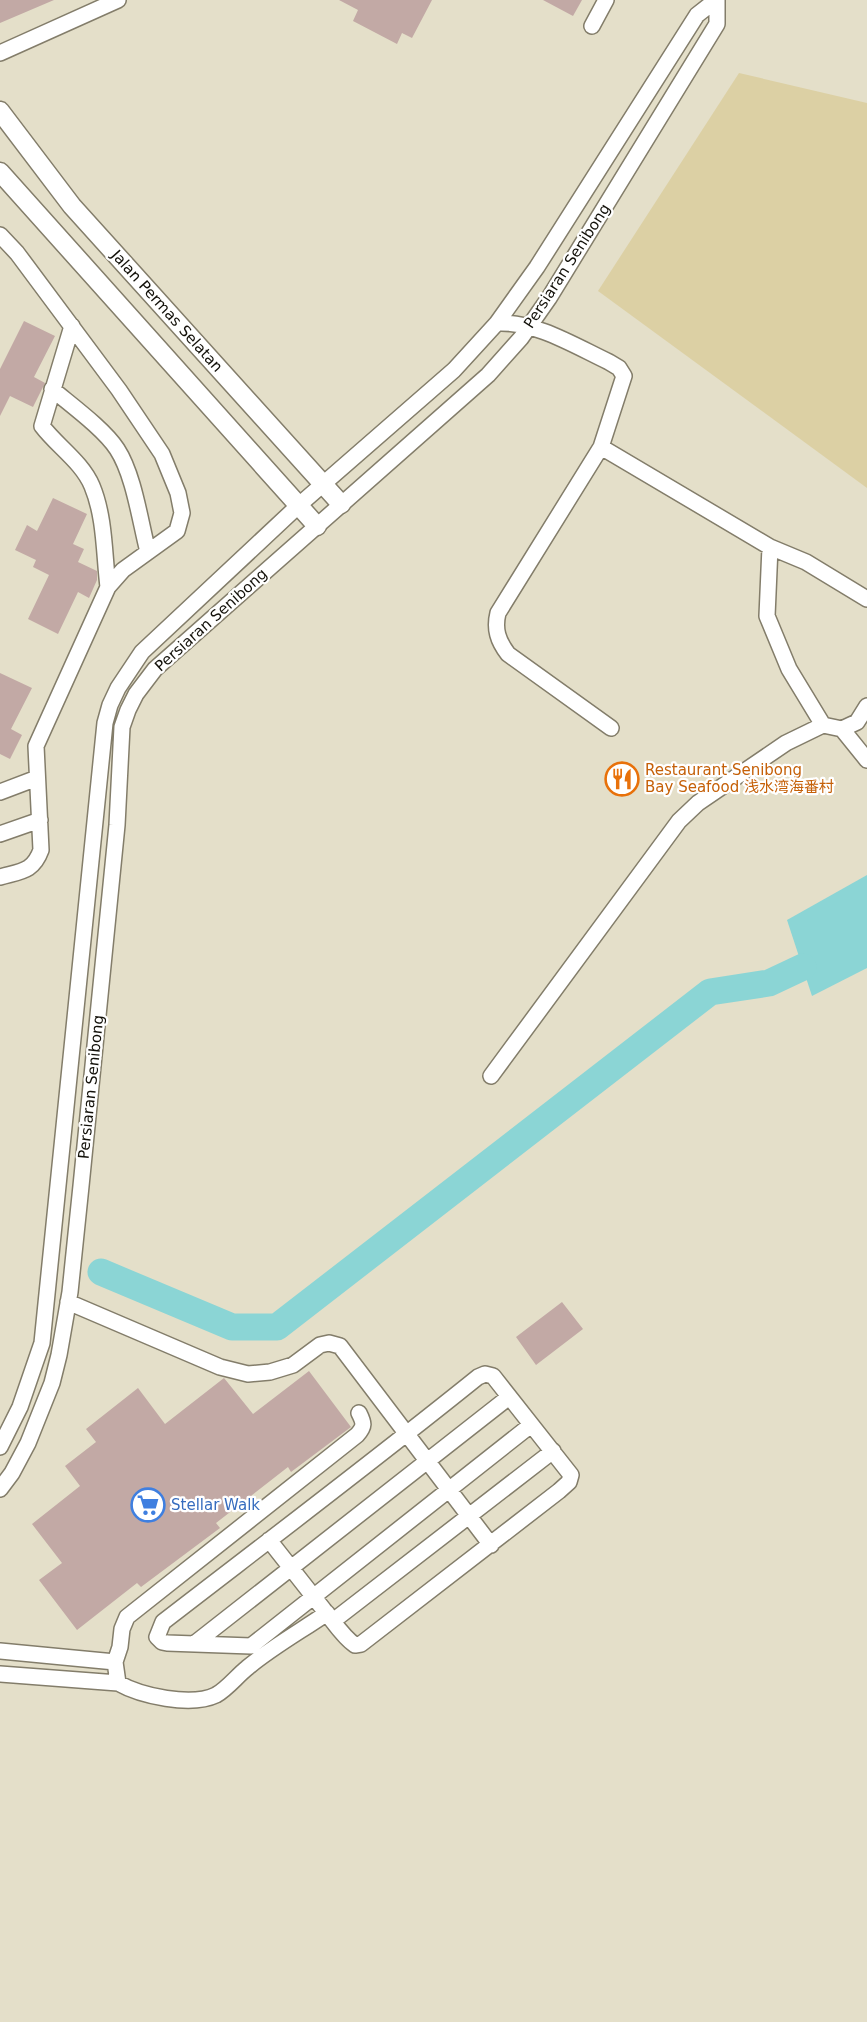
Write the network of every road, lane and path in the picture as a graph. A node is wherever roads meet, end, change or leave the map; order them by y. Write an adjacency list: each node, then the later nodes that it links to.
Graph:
1 (118, 0): 5 (street)
2 (606, 0): 4 (street)
3 (717, 0): 11 (street, Persiaran Senibong); 13 (street, Persiaran Senibong)
4 (592, 26)
5 (0, 53)
6 (0, 111): 8 (main road, Jalan Permas Selatan)
7 (0, 172): 9 (main road)
8 (72, 206): 9 (main road); 16 (main road, Jalan Permas Selatan)
9 (45, 225): 18 (main road)
10 (0, 235): 12 (street)
11 (497, 323): 13 (street); 16 (street, Persiaran Senibong)
12 (72, 326): 14 (street); 21 (street)
13 (530, 326): 15 (street); 17 (street, Persiaran Senibong)
14 (52, 389): 21 (street); 22 (street)
15 (601, 447): 20 (street); 26 (street)
16 (324, 485): 17 (main road, Jalan Permas Selatan); 18 (street, Persiaran Senibong)
17 (341, 504): 19 (street, Persiaran Senibong)
18 (298, 506): 19 (main road); 40 (street, Persiaran Senibong)
19 (317, 526): 35 (street, Persiaran Senibong)
20 (770, 547): 23 (street); 25 (street)
21 (148, 552): 22 (street)
22 (108, 587): 29 (street)
23 (867, 599)
24 (867, 706): 27 (street)
25 (823, 725): 27 (street); 34 (street)
26 (611, 728)
27 (842, 729): 28 (street)
28 (867, 760)
29 (38, 778): 30 (street); 31 (street)
30 (0, 792)
31 (40, 820): 32 (street); 33 (street)
32 (0, 834)
33 (0, 877)
34 (491, 1076)
35 (69, 1297): 39 (street); 43 (street, Persiaran Senibong)
36 (509, 1397): 38 (street); 39 (street); 42 (street)
37 (358, 1413): 53 (street)
38 (531, 1425): 41 (street); 44 (street)
39 (408, 1433): 42 (street); 46 (street)
40 (0, 1447)
41 (553, 1452): 45 (street); 47 (street)
42 (428, 1460): 44 (street); 48 (street)
43 (0, 1489)
44 (450, 1489): 45 (street); 49 (street)
45 (470, 1516): 47 (street); 50 (street)
46 (269, 1540): 48 (street); 51 (street)
47 (491, 1545): 50 (street)
48 (291, 1568): 49 (street); 51 (street)
49 (314, 1596): 50 (street); 51 (street)
50 (330, 1617): 55 (street)
51 (194, 1644)
52 (0, 1651): 53 (street)
53 (115, 1662): 55 (street)
54 (0, 1674): 55 (street)
55 (118, 1683)

